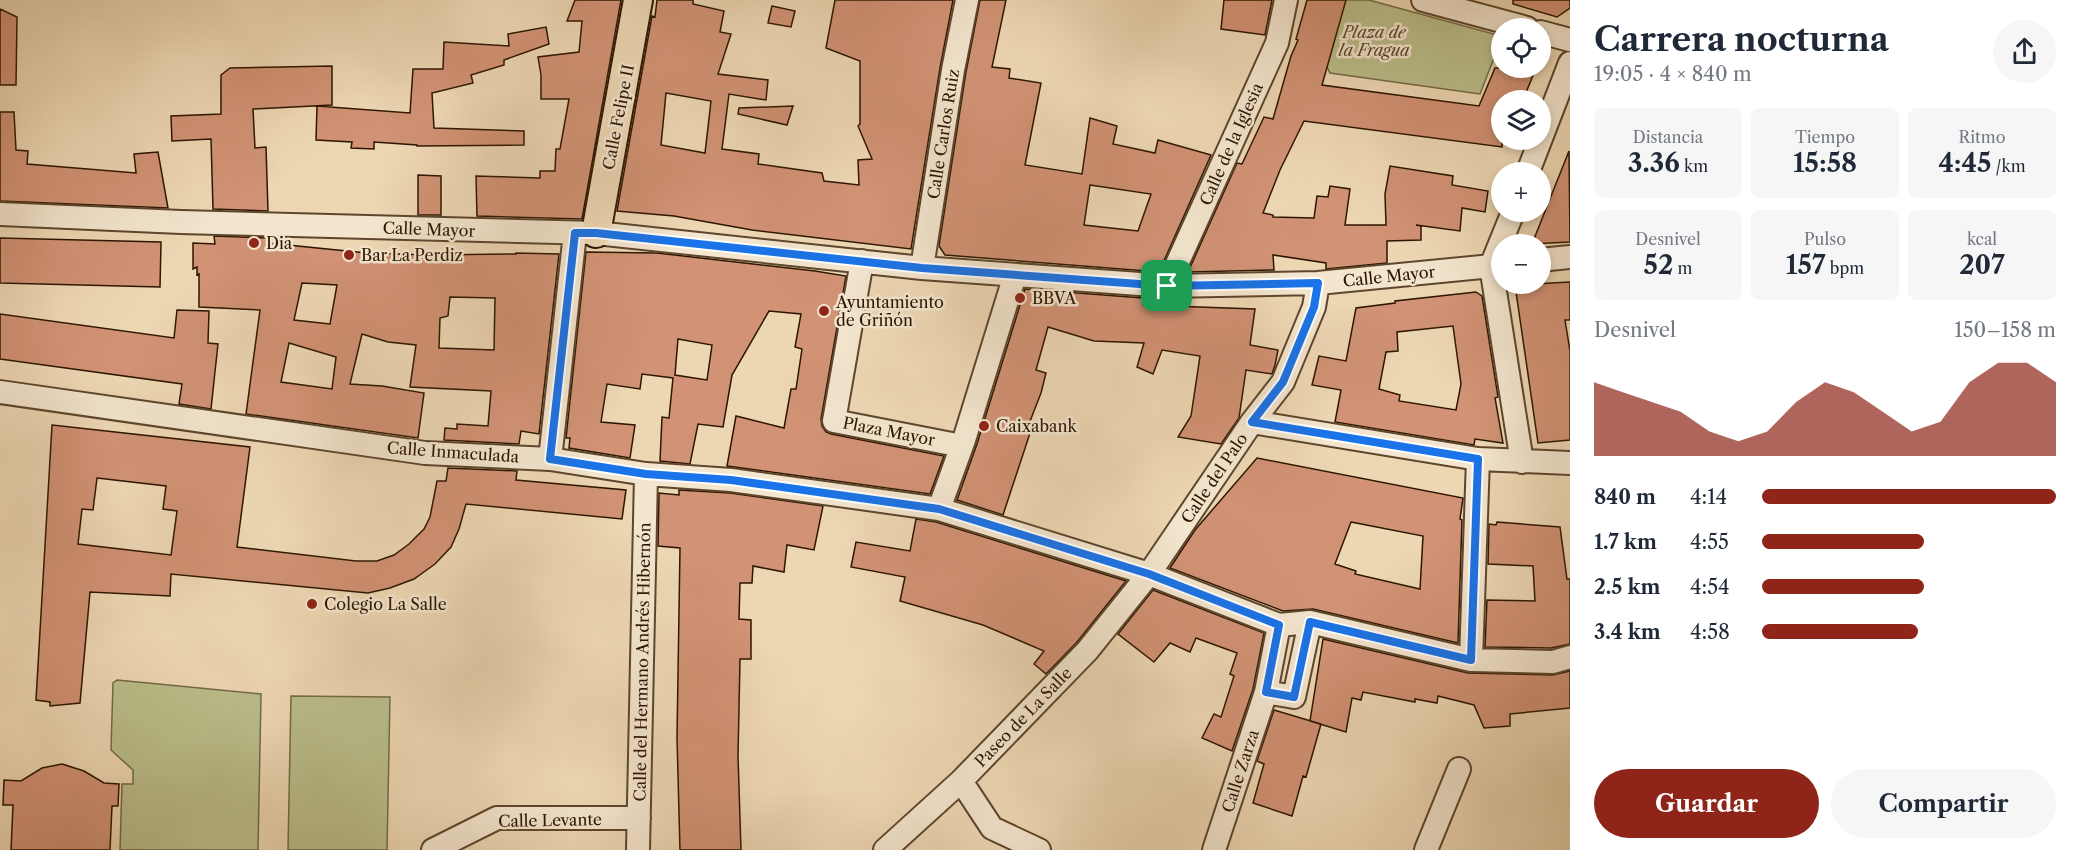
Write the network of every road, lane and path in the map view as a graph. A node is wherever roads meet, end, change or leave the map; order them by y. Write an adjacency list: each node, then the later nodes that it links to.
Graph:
1 (639, 0): 11 (main road, Calle Felipe II)
2 (967, 0): 16 (street, Calle Carlos Ruiz)
3 (1286, 0): 19 (street, Calle de la Iglesia)
4 (1423, 0): 5 (street)
5 (1491, 18)
6 (1551, 35): 7 (street)
7 (1570, 40)
8 (1570, 63): 9 (street)
9 (1532, 162)
10 (0, 214): 11 (street, Calle Mayor)
11 (585, 233): 14 (street, Calle Mayor); 24 (street)
12 (1570, 257): 13 (street)
13 (1551, 259)
14 (860, 261): 16 (street, Calle Mayor); 23 (street, Plaza Mayor)
15 (1491, 266): 18 (street, Calle Mayor)
16 (922, 268): 17 (street, Calle Mayor)
17 (1008, 274): 19 (street, Calle Mayor); 23 (street)
18 (1318, 283): 19 (street, Calle Mayor); 22 (street, Calle del Palo)
19 (1167, 286)
20 (1500, 294): 26 (street)
21 (0, 392): 24 (street, Calle Inmaculada)
22 (1252, 422): 25 (street); 30 (street, Calle del Palo)
23 (962, 446): 29 (street)
24 (550, 459): 28 (street, Calle Inmaculada)
25 (1478, 459): 26 (street); 34 (street)
26 (1522, 462): 27 (street)
27 (1570, 463)
28 (646, 474): 29 (street, Calle Inmaculada); 38 (street, Calle del Hermano Andrés Hibernón)
29 (939, 509): 30 (street, Calle Inmaculada)
30 (1149, 574): 32 (street, Calle Inmaculada); 37 (street, Paseo de La Salle)
31 (1310, 622): 32 (street); 34 (street); 35 (street)
32 (1279, 625): 35 (street, Calle Zarza)
33 (1570, 657): 34 (street)
34 (1471, 660)
35 (1266, 692): 44 (street, Calle Zarza)
36 (1459, 769): 45 (street)
37 (961, 781): 39 (street); 42 (street, Paseo de La Salle)
38 (639, 818): 40 (street, Calle Levante); 41 (street, Calle del Hermano Andrés Hibernón)
39 (992, 839): 43 (street)
40 (433, 850)
41 (638, 850)
42 (885, 850)
43 (1039, 850)
44 (1214, 850)
45 (1426, 850)

